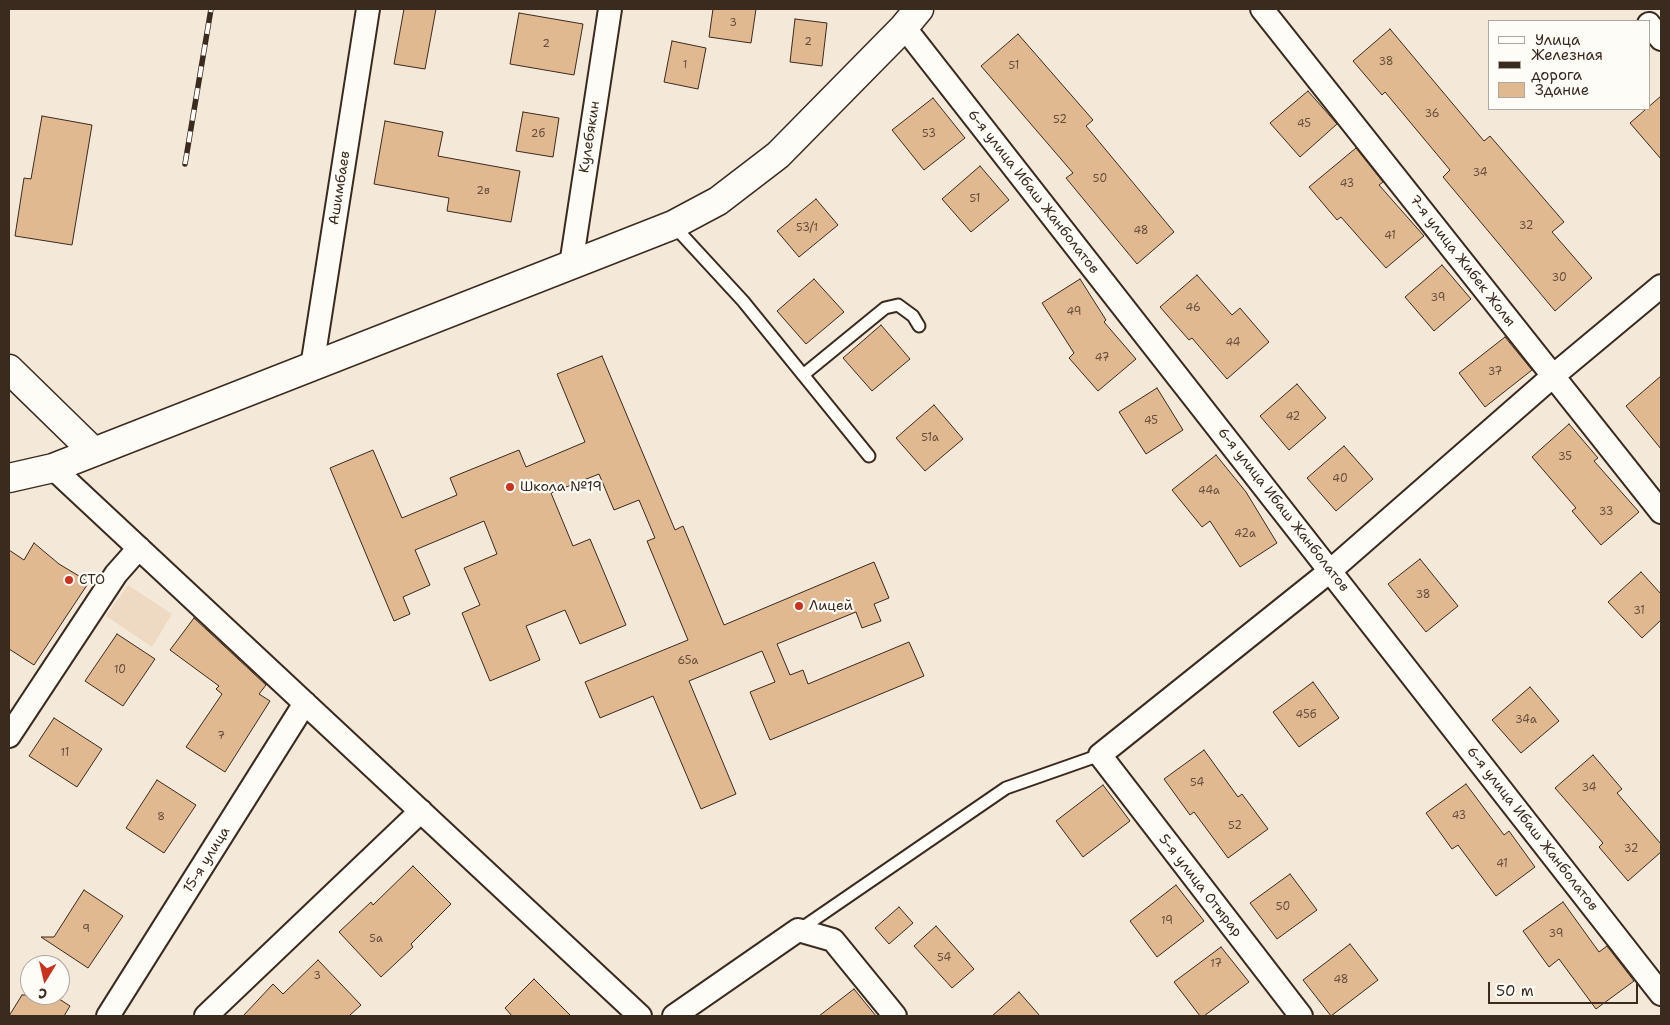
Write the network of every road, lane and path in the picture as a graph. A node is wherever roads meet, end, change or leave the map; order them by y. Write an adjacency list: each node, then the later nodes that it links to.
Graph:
1 (368, 9): 13 (street, Ашимбаев)
2 (610, 9): 10 (street, Кулебякин)
3 (1262, 9): 16 (street, 7-я улица Жибек Жолы)
4 (1637, 9): 6 (street)
5 (912, 18): 9 (street); 23 (street, 6-я улица Ибаш Жанболатов)
6 (1646, 20)
7 (1650, 25): 8 (street)
8 (1661, 39)
9 (673, 225): 10 (street); 15 (lane)
10 (571, 265): 13 (street)
11 (1661, 286): 16 (street)
12 (919, 326): 15 (lane)
13 (312, 366): 17 (street)
14 (9, 369): 17 (street)
15 (803, 375): 18 (lane)
16 (1553, 376): 21 (street, 7-я улица Жибек Жолы); 23 (street)
17 (94, 452): 19 (street)
18 (868, 456)
19 (53, 468): 20 (street); 22 (street)
20 (9, 478)
21 (1661, 512)
22 (139, 548): 24 (street); 25 (street)
23 (1330, 571): 26 (street); 29 (street, 6-я улица Ибаш Жанболатов)
24 (305, 703): 27 (street); 30 (street, 15-я улица)
25 (9, 736)
26 (1100, 755): 28 (lane); 35 (street, 5-я улица Отырар)
27 (421, 811): 31 (street); 32 (street)
28 (798, 930): 33 (street); 34 (street)
29 (1661, 994)
30 (108, 1016)
31 (206, 1016)
32 (640, 1016)
33 (674, 1016)
34 (895, 1016)
35 (1301, 1016)

